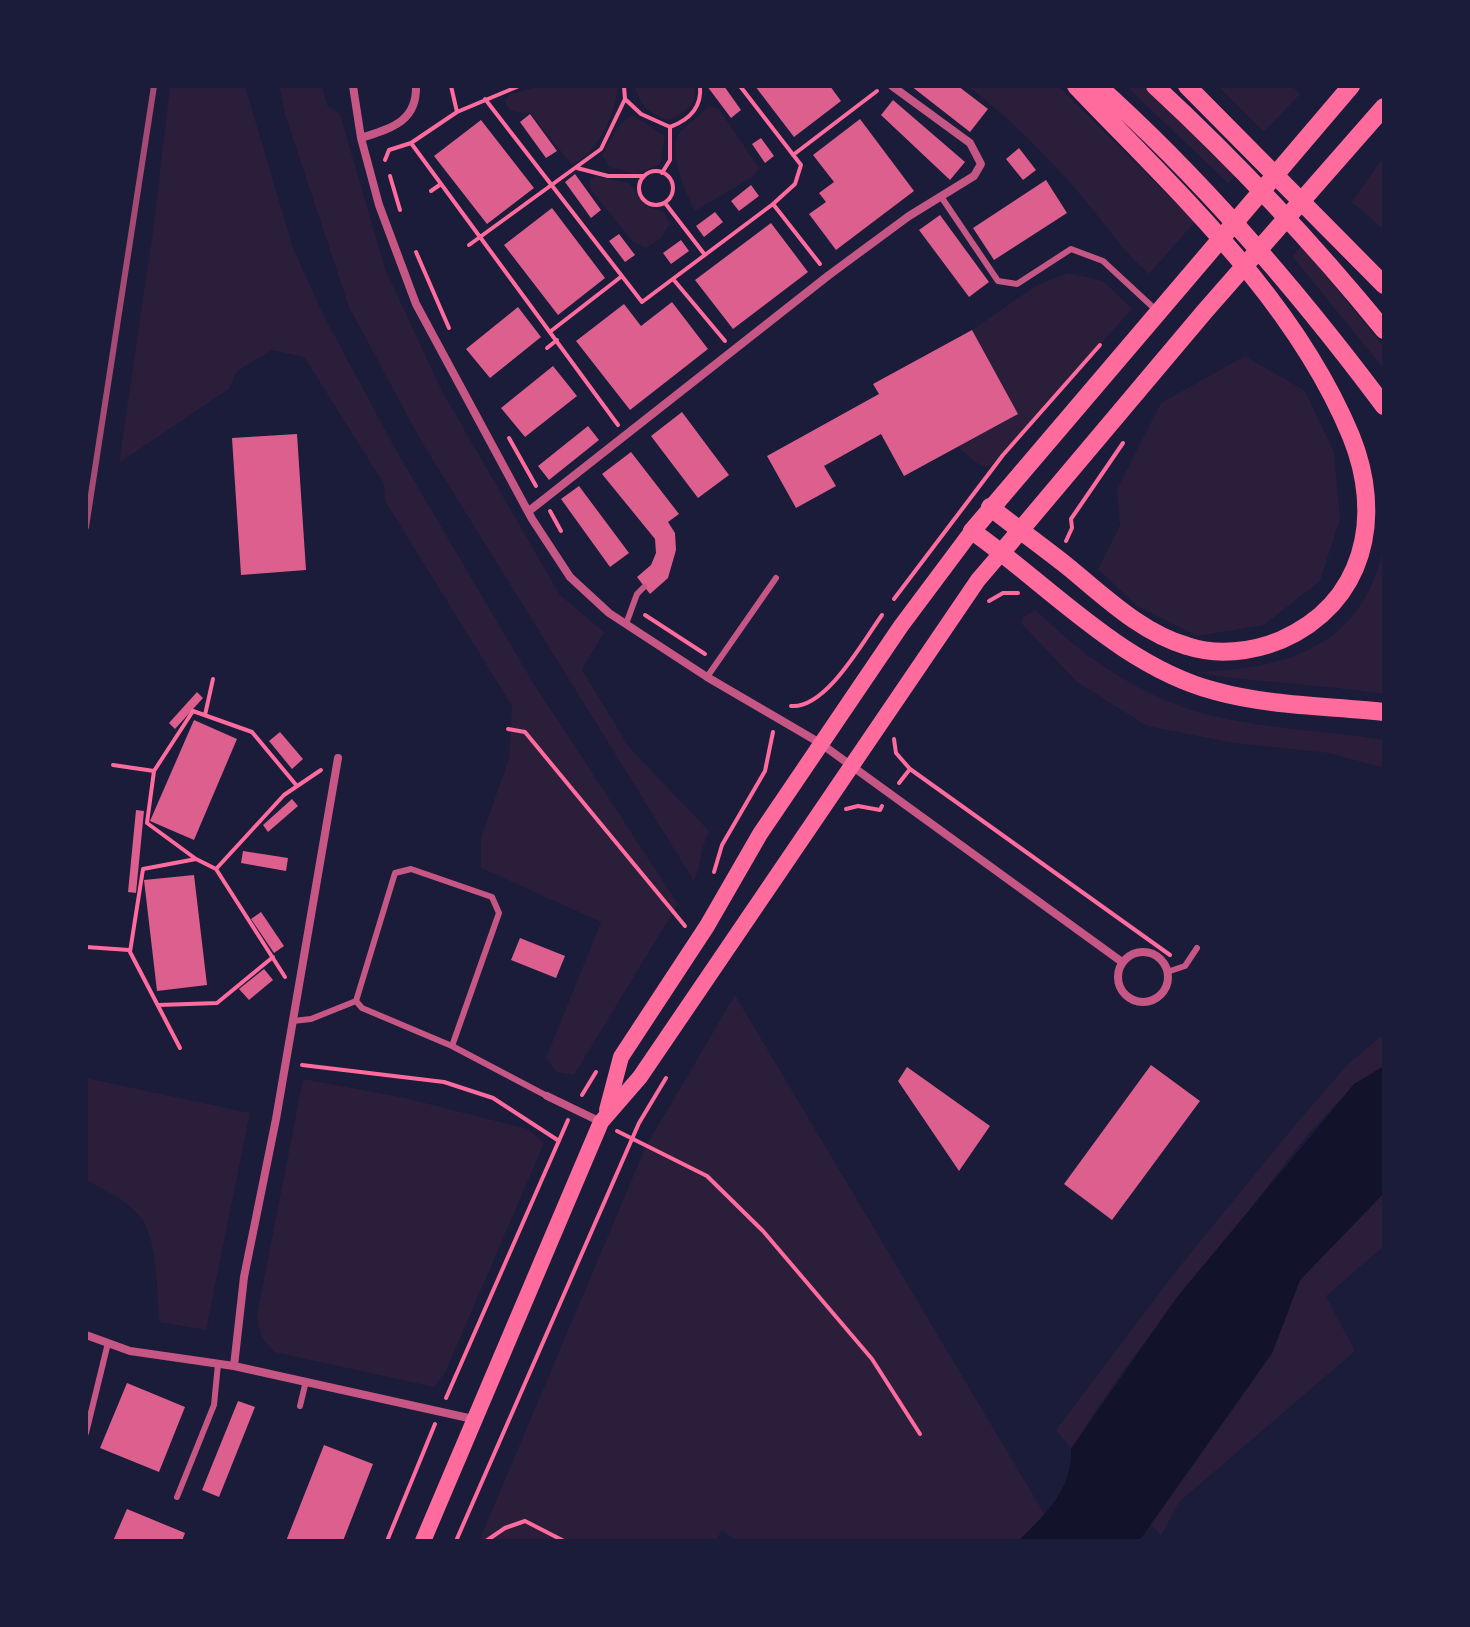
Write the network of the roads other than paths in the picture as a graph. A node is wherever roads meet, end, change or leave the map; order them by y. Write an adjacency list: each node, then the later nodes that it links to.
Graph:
1 (353, 86): 10 (street)
2 (416, 86): 10 (street)
3 (892, 86): 11 (street)
4 (1076, 86): 18 (main road)
5 (1098, 86): 15 (main road)
6 (1155, 86): 14 (main road)
7 (1187, 86): 12 (main road)
8 (1351, 86): 13 (main road)
9 (1384, 107): 18 (main road)
10 (361, 138): 17 (street)
11 (942, 198): 13 (lane); 17 (street)
12 (1384, 285)
13 (1157, 311): 16 (main road)
14 (1384, 330)
15 (1384, 406)
16 (990, 507): 18 (main road); 19 (main road)
17 (529, 511): 23 (street)
18 (1019, 530): 20 (main road)
19 (972, 531): 20 (main road); 26 (main road)
20 (1002, 552): 25 (main road); 28 (main road)
21 (776, 578): 24 (lane)
22 (644, 587): 23 (lane)
23 (626, 624): 24 (street)
24 (707, 677): 26 (street)
25 (1384, 712)
26 (820, 743): 28 (street); 36 (main road)
27 (338, 758): 33 (street)
28 (852, 766): 30 (street); 36 (main road)
29 (1197, 948): 31 (lane)
30 (1122, 962): 31 (street); 31 (street)
31 (1167, 972)
32 (356, 1001): 33 (lane); 34 (lane); 34 (lane)
33 (293, 1021): 40 (street)
34 (452, 1046): 35 (lane)
35 (547, 1096): 36 (street)
36 (604, 1117): 43 (main road)
37 (86, 1335): 38 (street)
38 (108, 1343): 39 (street); 44 (lane)
39 (218, 1364): 40 (street); 45 (lane)
40 (234, 1366): 41 (street)
41 (306, 1381): 42 (lane); 43 (street)
42 (300, 1406)
43 (473, 1419): 46 (main road)
44 (86, 1433)
45 (177, 1497)
46 (423, 1541)

